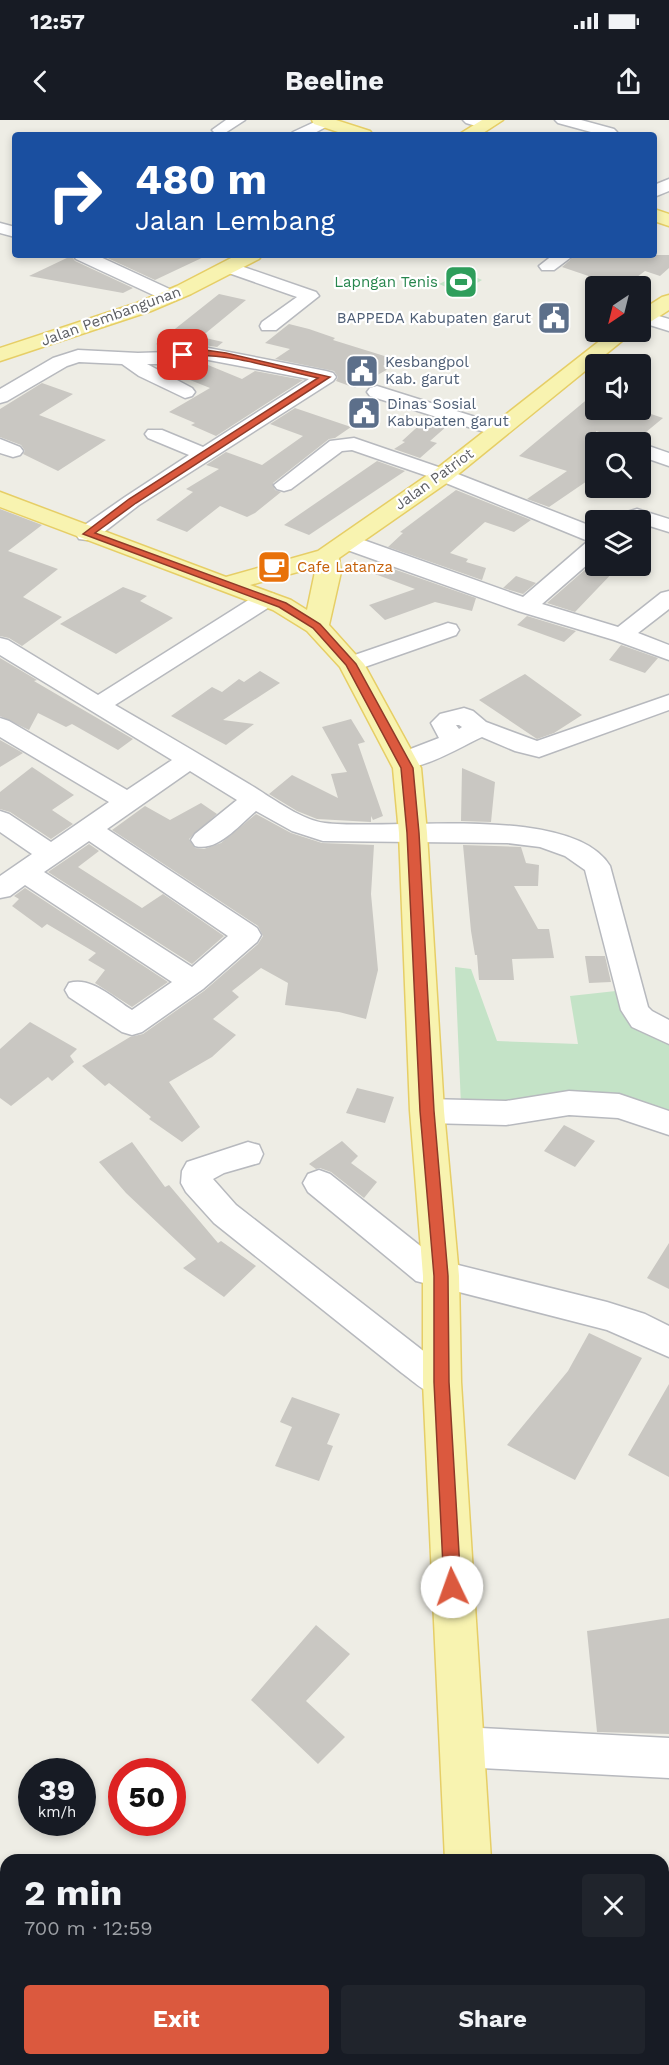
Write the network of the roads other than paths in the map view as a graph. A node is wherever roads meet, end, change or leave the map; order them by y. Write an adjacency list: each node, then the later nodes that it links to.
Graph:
1 (237, 120): 7 (street)
2 (495, 120): 5 (main road)
3 (563, 120): 6 (street)
4 (323, 121): 8 (street); 9 (main road)
5 (473, 124): 10 (main road)
6 (614, 124)
7 (220, 130)
8 (303, 132)
9 (355, 132)
10 (457, 132)
11 (88, 258): 15 (street)
12 (560, 258): 14 (street)
13 (232, 261): 15 (main road, Jalan Pembangunan); 20 (street)
14 (548, 266)
15 (165, 294): 21 (main road, Jalan Pembangunan)
16 (669, 301): 17 (main road)
17 (651, 313)
18 (651, 321): 19 (street)
19 (669, 325)
20 (269, 326)
21 (40, 338): 23 (main road, Jalan Pembangunan); 24 (main road, Jalan Pembangunan); 25 (street)
22 (610, 342): 30 (main road, Jalan Patriot)
23 (0, 347)
24 (0, 355)
25 (67, 359): 26 (street); 29 (street)
26 (127, 359): 27 (street); 33 (street)
27 (185, 392)
28 (377, 392): 30 (street)
29 (0, 397)
30 (496, 430): 35 (main road, Jalan Patriot)
31 (155, 434): 33 (street)
32 (651, 453): 34 (street)
33 (206, 455): 41 (street)
34 (669, 460)
35 (443, 475): 36 (street); 40 (street); 42 (main road, Jalan Patriot)
36 (284, 485)
37 (0, 499): 41 (main road)
38 (651, 519): 39 (street)
39 (669, 526)
40 (585, 532)
41 (87, 534): 44 (main road)
42 (337, 549): 44 (main road, Jalan Patriot); 47 (street); 48 (main road)
43 (585, 555): 47 (street)
44 (226, 584): 46 (main road)
45 (669, 598): 50 (street)
46 (266, 599): 48 (main road); 55 (street)
47 (526, 606): 50 (street)
48 (316, 626): 53 (main road)
49 (448, 630): 53 (street)
50 (622, 635): 52 (street)
51 (0, 645): 55 (street)
52 (669, 653)
53 (351, 664): 58 (main road)
54 (669, 702): 58 (street)
55 (100, 704): 57 (street)
56 (0, 726): 60 (street)
57 (189, 760): 59 (street); 60 (street)
58 (404, 761): 63 (main road)
59 (255, 799): 63 (street); 64 (street)
60 (128, 802): 62 (street)
61 (0, 820): 65 (street)
62 (89, 829): 65 (street); 68 (street)
63 (413, 833): 70 (street); 71 (main road)
64 (204, 840)
65 (52, 855): 66 (street)
66 (27, 873): 67 (street); 68 (street)
67 (0, 889)
68 (193, 982): 69 (street)
69 (79, 990)
70 (669, 1033)
71 (427, 1111): 72 (street); 75 (main road)
72 (669, 1123)
73 (248, 1154): 77 (street)
74 (319, 1183): 75 (street)
75 (441, 1276): 76 (street); 77 (main road)
76 (669, 1342)
77 (442, 1382): 78 (main road)
78 (461, 1747): 79 (street); 80 (main road)
79 (669, 1758)
80 (468, 1854)

